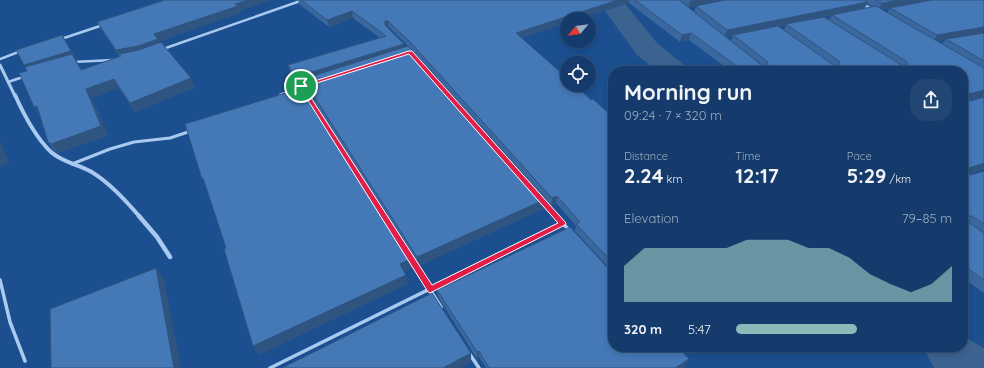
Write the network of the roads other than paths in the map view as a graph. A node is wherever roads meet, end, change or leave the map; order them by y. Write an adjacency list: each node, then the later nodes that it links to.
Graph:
1 (303, 0): 9 (lane)
2 (854, 0): 3 (street)
3 (873, 10): 4 (street); 5 (street)
4 (866, 11)
5 (878, 13)
6 (105, 24): 7 (lane)
7 (55, 40)
8 (26, 49): 10 (lane)
9 (158, 51)
10 (0, 59)
11 (119, 60): 12 (lane)
12 (69, 62)
13 (0, 65): 15 (street)
14 (28, 75): 15 (lane)
15 (8, 82): 20 (street)
16 (309, 84): 17 (lane)
17 (301, 86): 18 (lane); 26 (lane)
18 (272, 98)
19 (193, 130): 20 (lane)
20 (72, 164): 24 (street)
21 (542, 201): 22 (lane)
22 (563, 223): 23 (lane); 26 (lane)
23 (573, 234)
24 (170, 257)
25 (0, 280): 29 (lane)
26 (430, 290): 27 (lane); 30 (lane)
27 (442, 309)
28 (467, 348): 31 (lane)
29 (25, 361)
30 (270, 368)
31 (479, 368)

